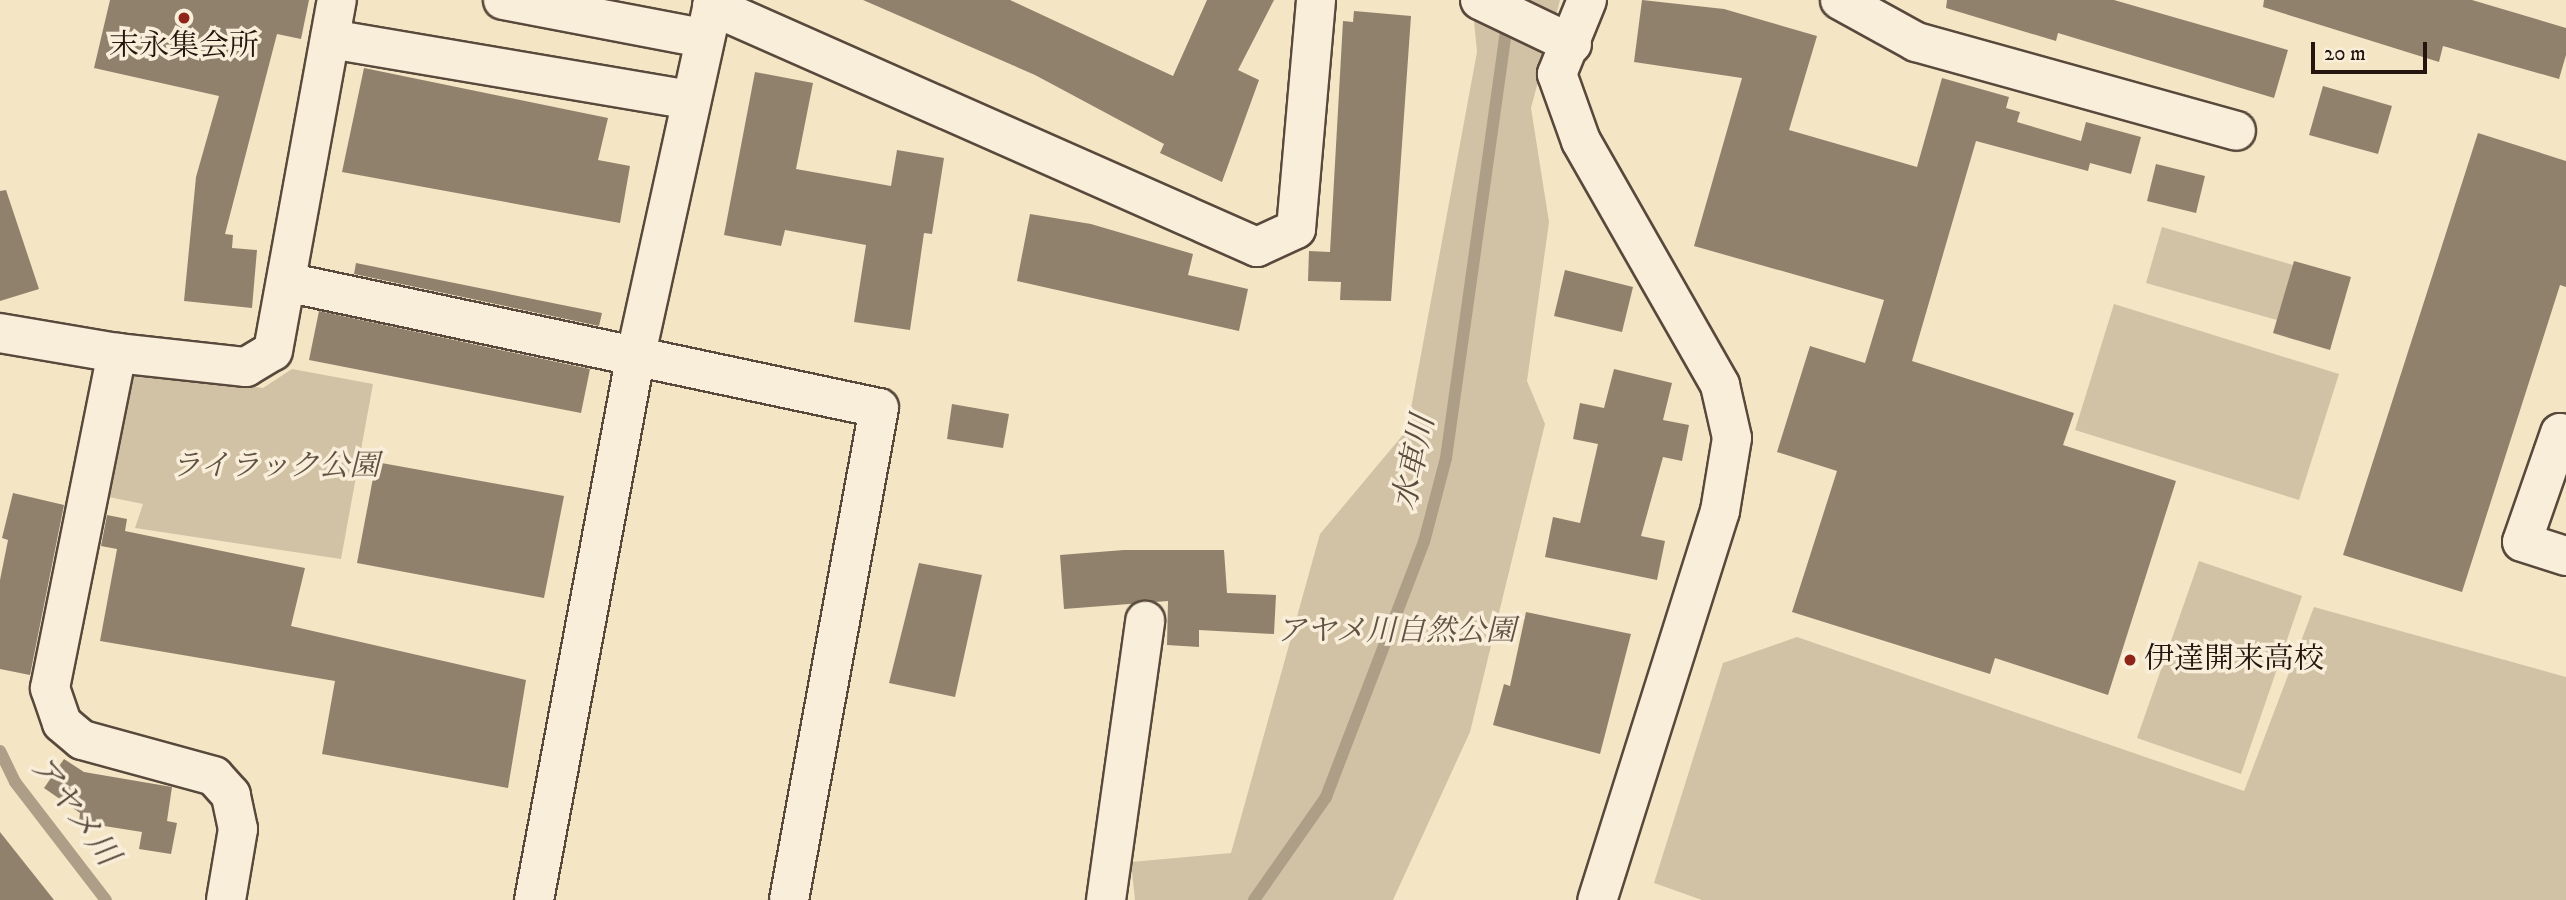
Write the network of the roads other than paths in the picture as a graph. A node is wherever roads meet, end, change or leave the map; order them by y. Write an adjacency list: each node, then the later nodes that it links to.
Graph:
1 (337, 0): 8 (street)
2 (503, 0): 7 (street)
3 (1316, 0): 7 (street)
4 (1587, 0): 9 (street)
5 (1840, 0): 11 (street)
6 (1485, 3): 9 (street)
7 (709, 15): 10 (street)
8 (330, 39): 10 (street); 12 (street)
9 (1572, 44): 23 (street)
10 (690, 100): 15 (street)
11 (2236, 131)
12 (286, 282): 14 (street); 15 (street)
13 (0, 333): 14 (street)
14 (117, 353): 19 (street)
15 (636, 354): 20 (street); 21 (street)
16 (2566, 435): 17 (street)
17 (2566, 556)
18 (1145, 621): 22 (street)
19 (226, 900)
20 (534, 900)
21 (789, 900)
22 (1106, 900)
23 (1597, 900)

